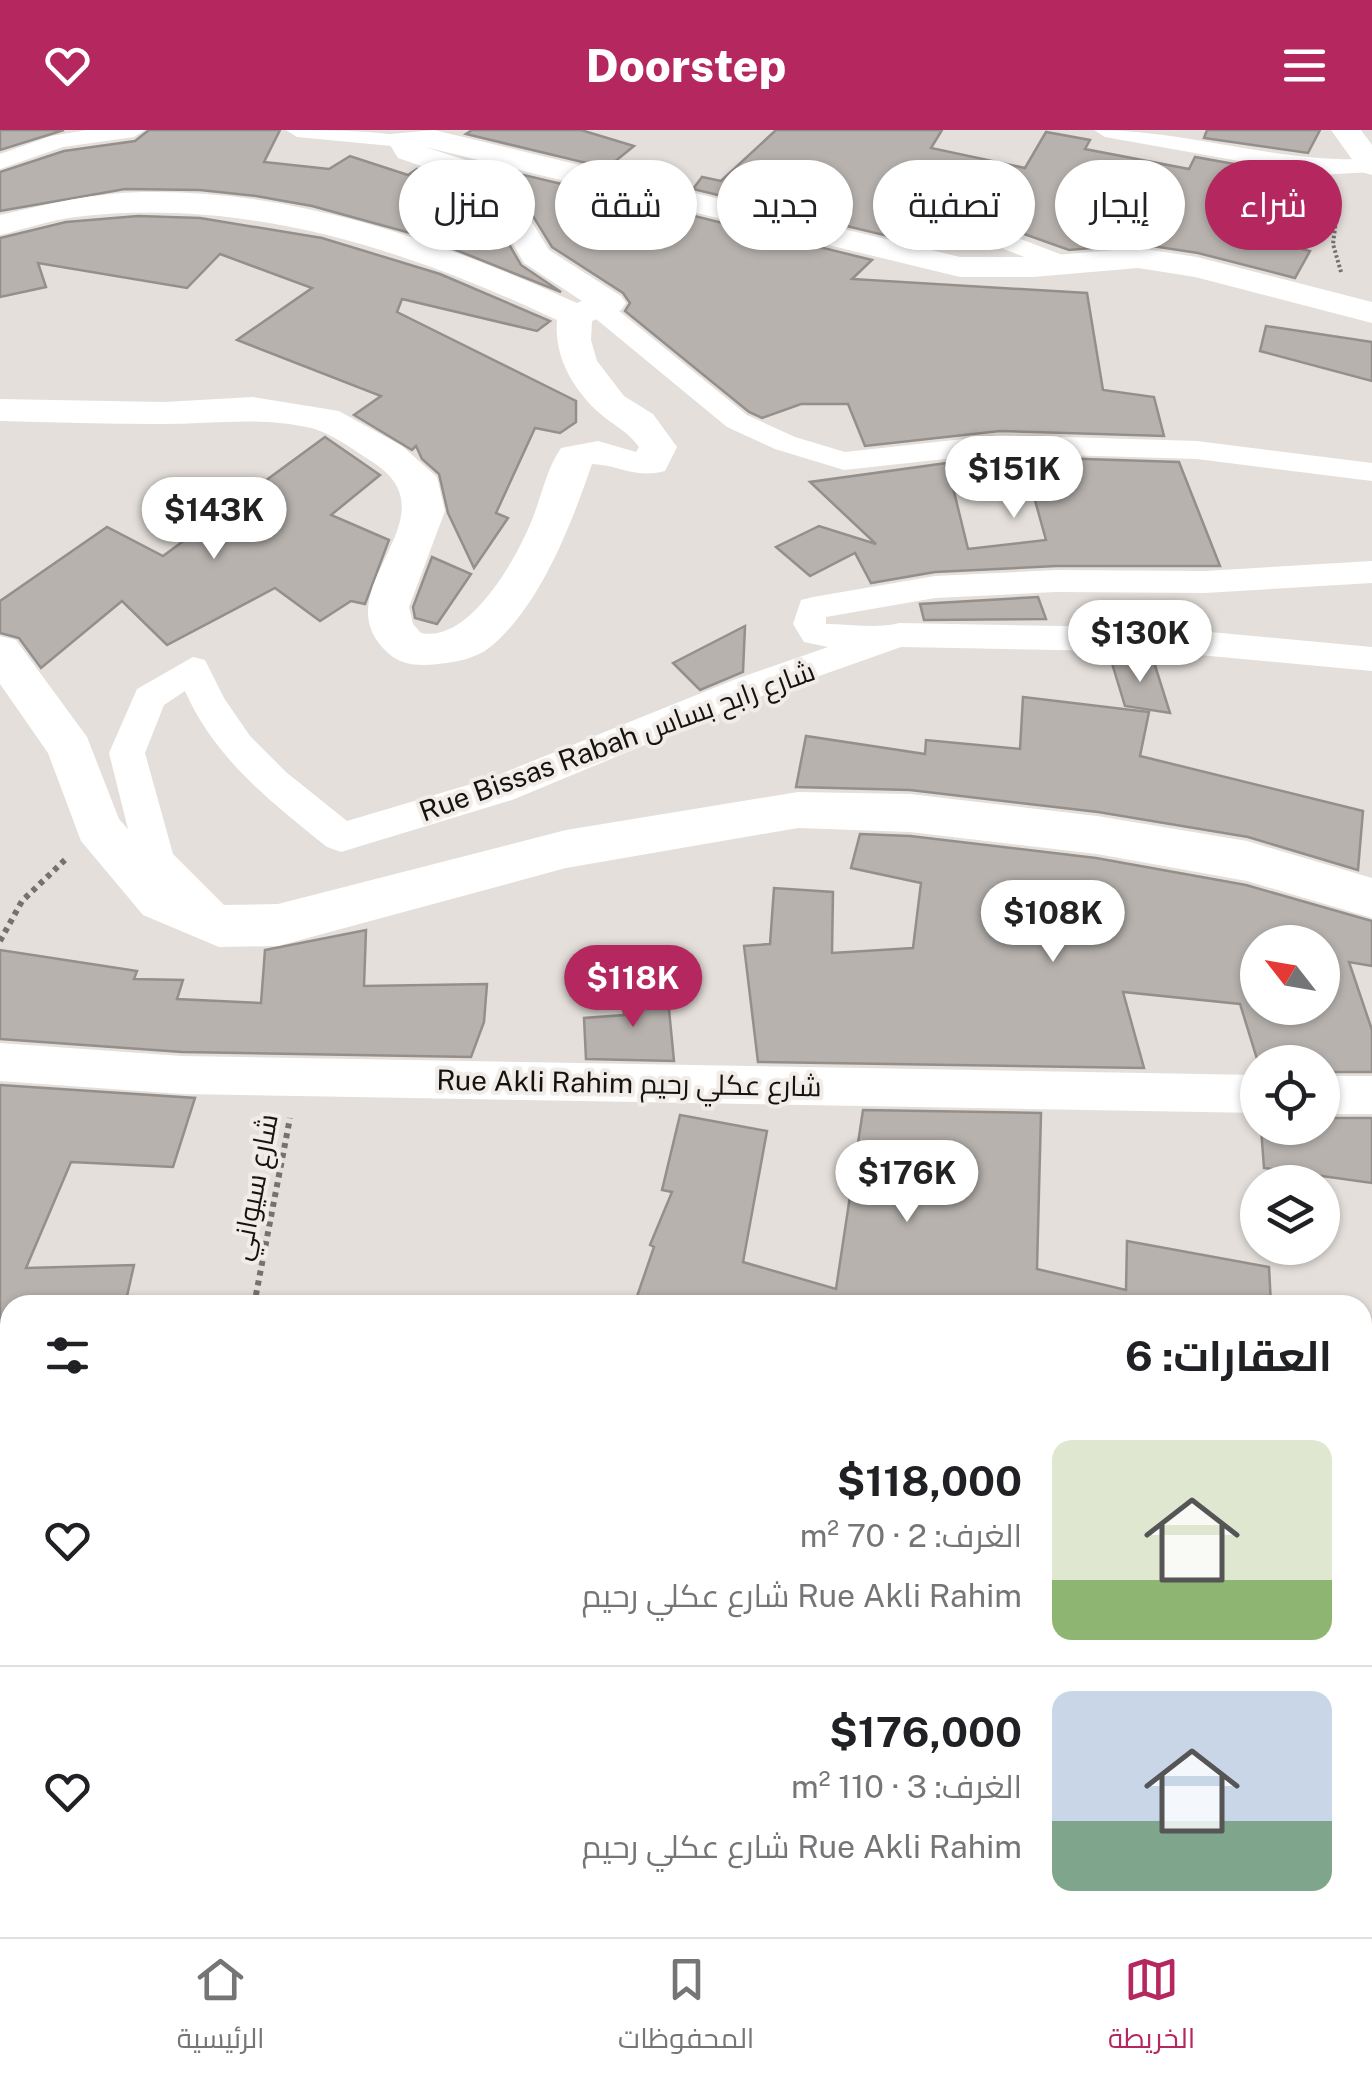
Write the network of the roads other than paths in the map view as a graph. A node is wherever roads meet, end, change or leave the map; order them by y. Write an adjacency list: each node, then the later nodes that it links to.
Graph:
1 (134, 130): 6 (street)
2 (297, 130): 5 (street)
3 (1105, 130): 7 (street)
4 (1346, 130): 7 (street)
5 (402, 140): 10 (street); 12 (street)
6 (0, 162)
7 (1361, 168)
8 (0, 225): 12 (street)
9 (1028, 250): 10 (street)
10 (1064, 264): 11 (street)
11 (1362, 310)
12 (587, 311): 13 (street); 14 (street)
13 (0, 410)
14 (1372, 472)
15 (1372, 572): 16 (street)
16 (899, 635): 18 (street, Rue Bissas Rabah شارع رابح بساس); 20 (street, Rue Bissas Rabah شارع رابح بساس)
17 (0, 651): 20 (street)
18 (1372, 659)
19 (1372, 898): 20 (street)
20 (219, 926)
21 (0, 1062): 22 (street, Rue Akli Rahim شارع عكلي رحيم)
22 (1240, 1094)
23 (1340, 1094): 24 (street)
24 (1372, 1094)

